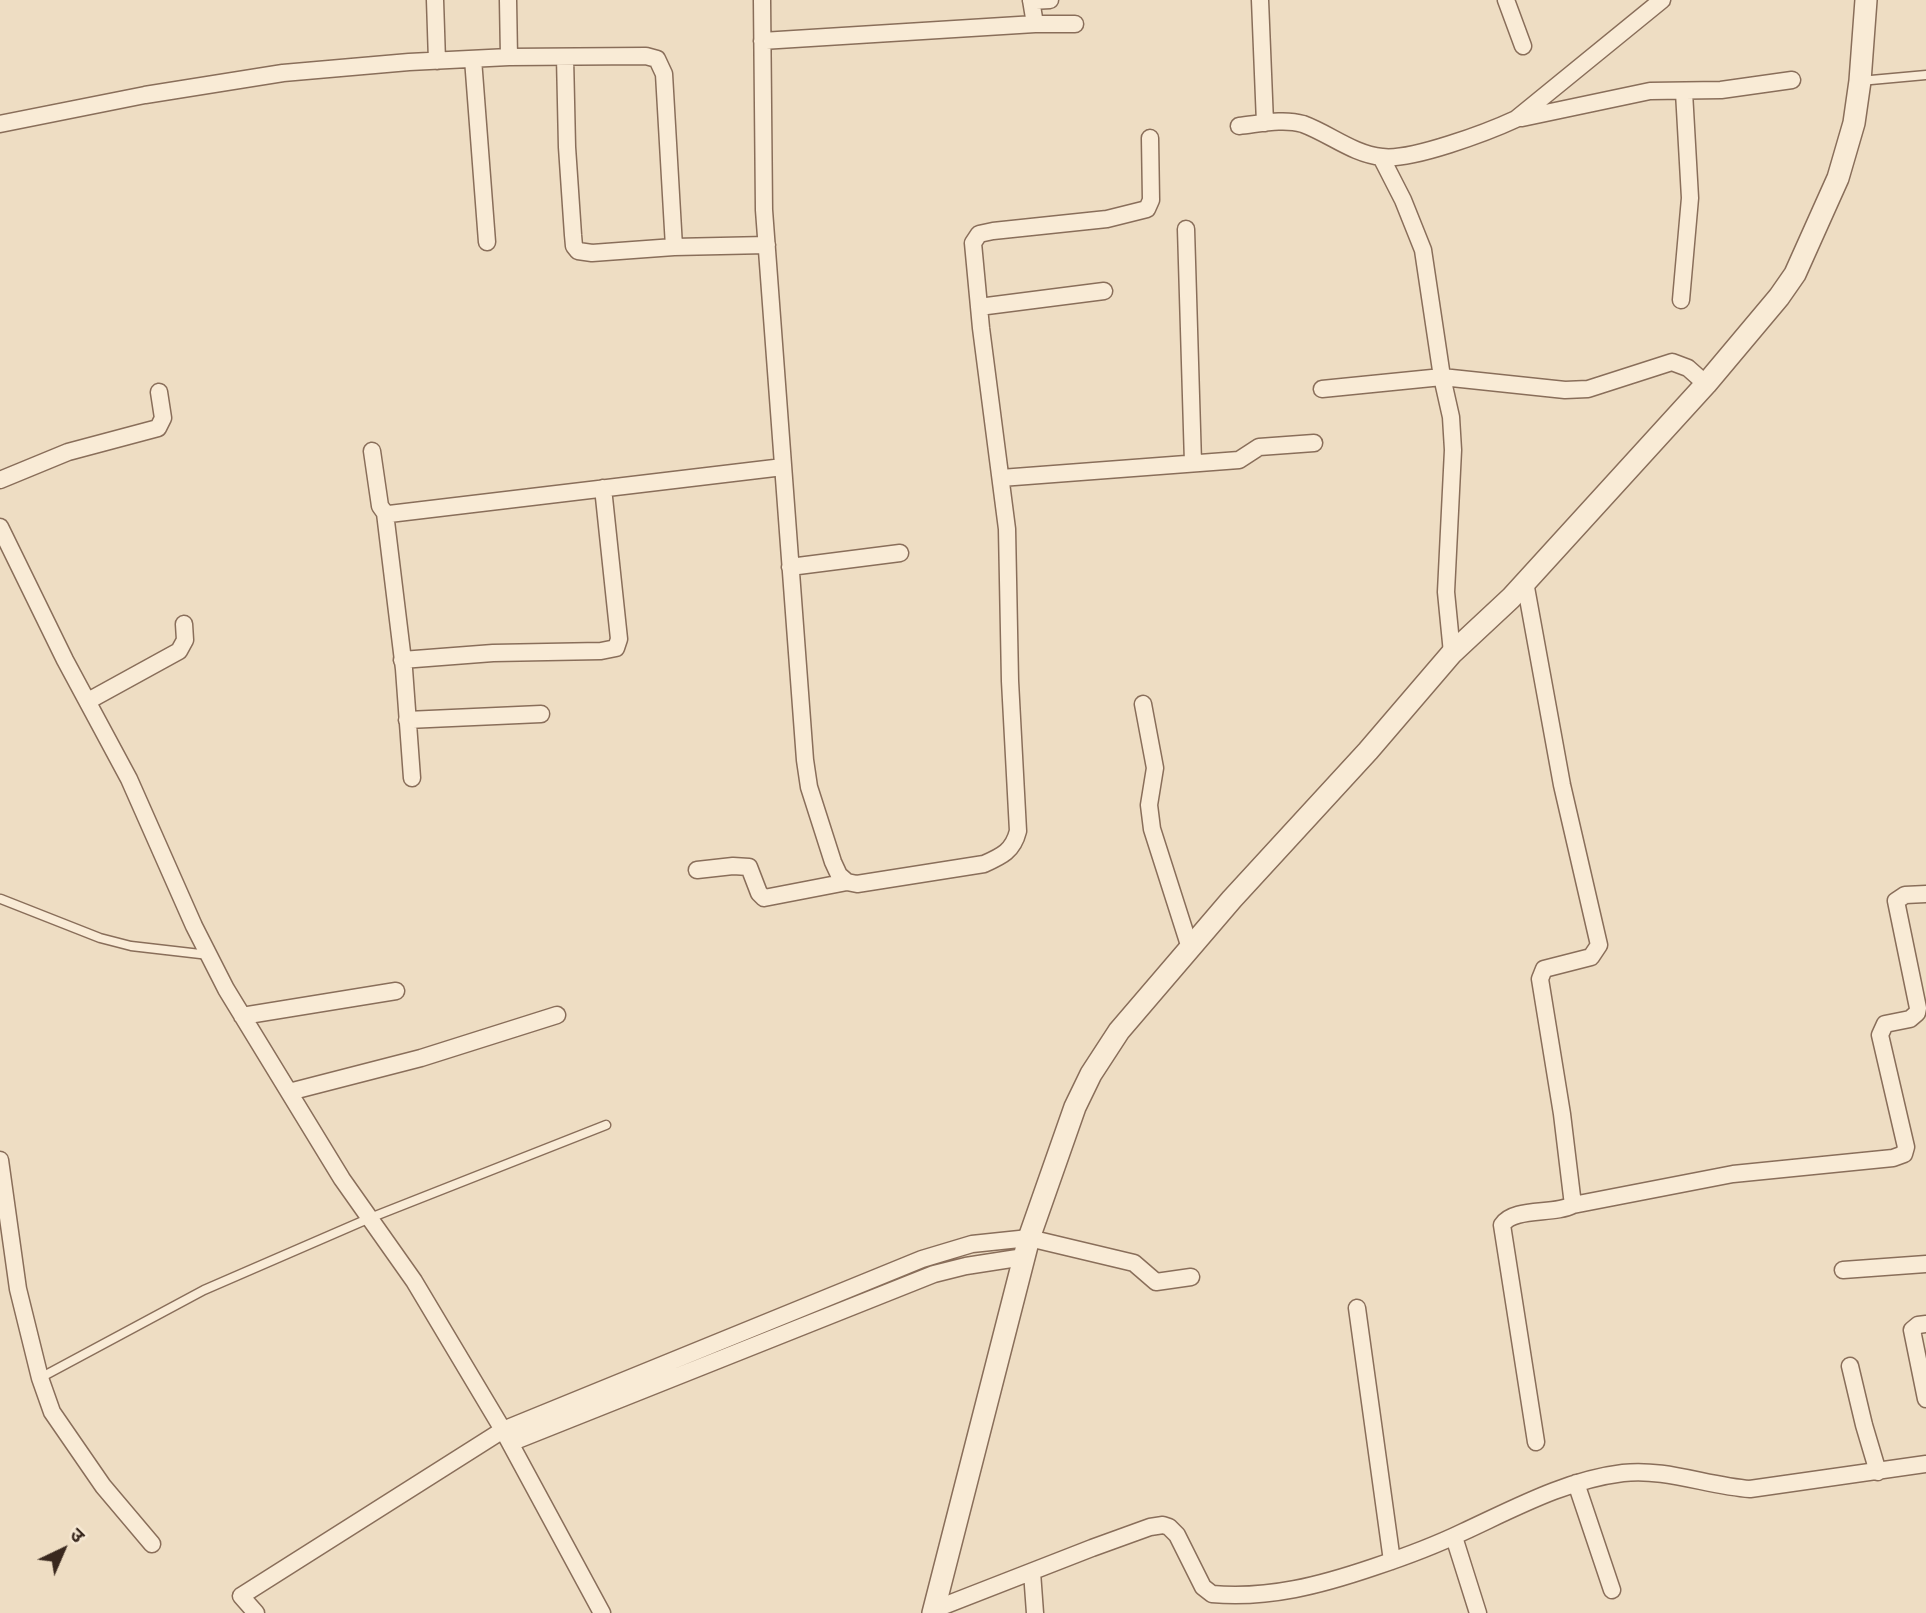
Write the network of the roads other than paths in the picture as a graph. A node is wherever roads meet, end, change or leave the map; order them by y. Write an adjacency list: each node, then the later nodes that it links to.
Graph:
1 (435, 0): 17 (street)
2 (508, 0): 14 (street)
3 (762, 0): 12 (street)
4 (1050, 0): 9 (street)
5 (1260, 0): 23 (street)
6 (1506, 0): 13 (street)
7 (1662, 0): 22 (street)
8 (1866, 0): 20 (street)
9 (1031, 1): 10 (street)
10 (1035, 24): 11 (street); 12 (street)
11 (1075, 24)
12 (762, 41): 30 (street)
13 (1523, 46)
14 (509, 57): 15 (street); 16 (street)
15 (565, 57): 31 (street); 31 (street)
16 (473, 59): 17 (street); 29 (street)
17 (436, 61): 24 (street)
18 (1926, 75): 20 (lane)
19 (1792, 80): 21 (street)
20 (1860, 81): 36 (street)
21 (1685, 92): 22 (street); 33 (street)
22 (1516, 119): 27 (street)
23 (1265, 123): 25 (street); 27 (street)
24 (0, 124)
25 (1239, 126)
26 (1150, 138): 34 (street)
27 (1381, 158): 35 (street)
28 (1186, 229): 41 (street)
29 (487, 242)
30 (767, 245): 31 (street); 42 (street)
31 (674, 247)
32 (1104, 291): 34 (street)
33 (1681, 300)
34 (979, 307): 43 (street)
35 (1442, 377): 36 (street); 37 (street); 52 (street)
36 (1706, 384): 50 (street)
37 (1322, 389)
38 (159, 392): 44 (street)
39 (1314, 443): 41 (street)
40 (372, 451): 46 (street)
41 (1193, 464): 43 (street)
42 (783, 467): 45 (street); 49 (street)
43 (1002, 478): 60 (street)
44 (0, 480)
45 (603, 488): 46 (street); 53 (street)
46 (385, 513): 53 (street)
47 (0, 527): 54 (street)
48 (900, 553): 49 (street)
49 (790, 567): 60 (street)
50 (1525, 582): 52 (street); 71 (street)
51 (184, 624): 54 (street)
52 (1452, 653): 63 (street)
53 (402, 660): 57 (street)
54 (88, 701): 64 (street)
55 (1143, 704): 63 (street)
56 (541, 714): 57 (street)
57 (407, 720): 58 (street)
58 (412, 778)
59 (696, 870): 60 (street)
60 (847, 882)
61 (1926, 894): 71 (street)
62 (1, 899): 64 (lane)
63 (1190, 948): 73 (street)
64 (209, 955): 67 (street)
65 (396, 991): 67 (street)
66 (557, 1015): 68 (street)
67 (242, 1016): 68 (street)
68 (289, 1091): 72 (street)
69 (606, 1125): 72 (lane)
70 (0, 1160): 82 (street)
71 (1573, 1205): 85 (street)
72 (370, 1219): 82 (lane); 84 (street)
73 (1026, 1247): 76 (street); 79 (street); 80 (street); 94 (street)
74 (1926, 1264): 75 (street)
75 (1843, 1270)
76 (1191, 1278)
77 (1357, 1308): 91 (street)
78 (1926, 1324): 83 (street)
79 (758, 1325): 80 (street); 84 (street)
80 (765, 1343): 84 (street)
81 (1850, 1366): 87 (street)
82 (40, 1378): 90 (street)
83 (1926, 1399)
84 (507, 1437): 95 (street); 96 (street)
85 (1536, 1442)
86 (1926, 1464): 87 (street)
87 (1878, 1472): 88 (street)
88 (1576, 1483): 89 (street); 93 (street)
89 (1454, 1536): 91 (street); 98 (street)
90 (152, 1544)
91 (1392, 1561): 92 (street)
92 (1032, 1572): 94 (street); 97 (street)
93 (1612, 1590)
94 (933, 1612)
95 (256, 1613)
96 (602, 1613)
97 (1035, 1613)
98 (1478, 1613)

